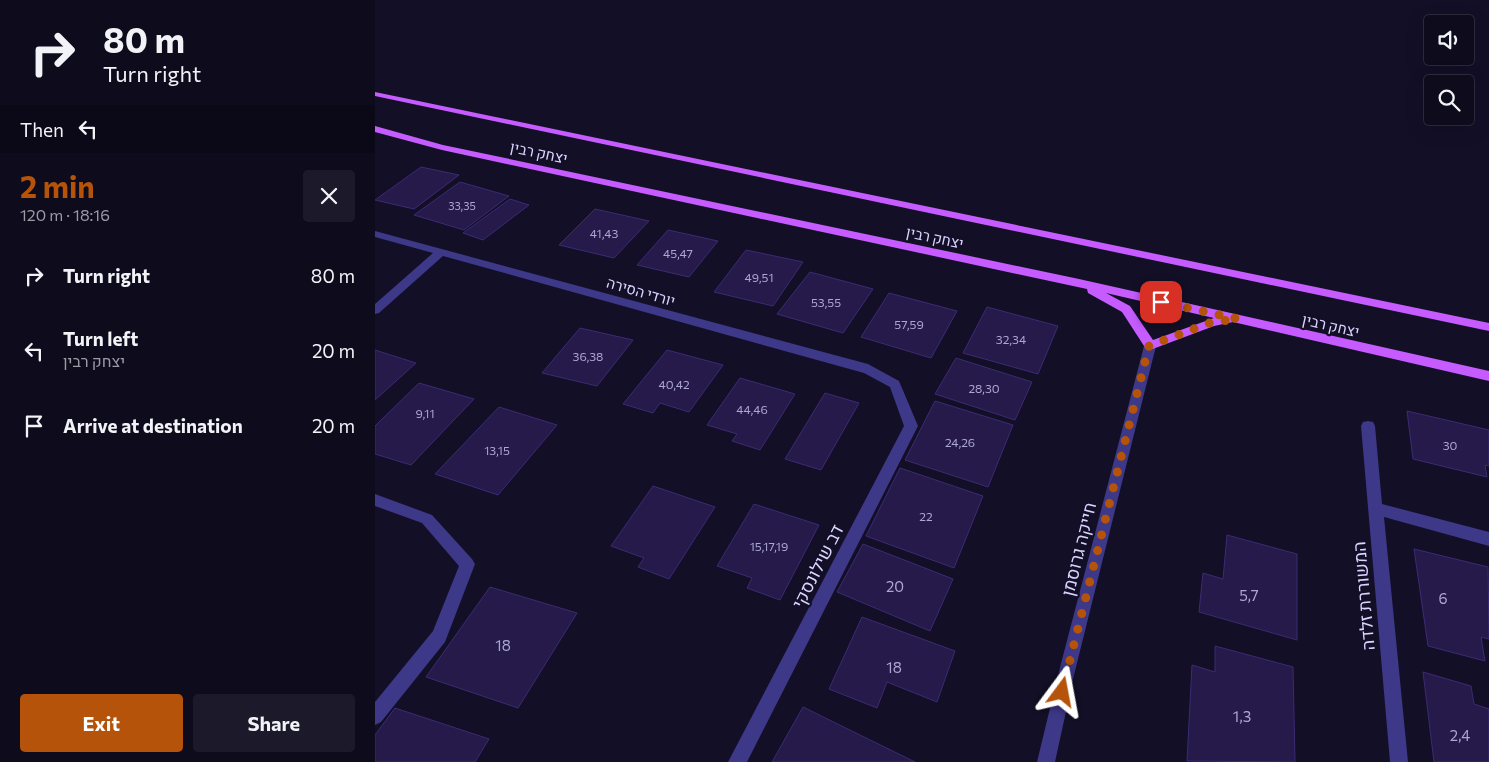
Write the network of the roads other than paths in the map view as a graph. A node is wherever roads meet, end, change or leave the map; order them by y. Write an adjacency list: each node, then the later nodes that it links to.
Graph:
1 (375, 94): 8 (main road, יצחק רבין)
2 (375, 129): 5 (main road, יצחק רבין)
3 (375, 234): 4 (street, יורדי הסירה)
4 (443, 252): 6 (street); 11 (street, יורדי הסירה)
5 (1079, 283): 7 (main road, יצחק רבין); 9 (main road)
6 (375, 310)
7 (1238, 319): 9 (main road); 10 (main road, יצחק רבין)
8 (1489, 327)
9 (1149, 346): 18 (street, חייקה גרוסמן)
10 (1489, 376)
11 (895, 384): 17 (street, דב שילונסקי)
12 (1368, 426): 14 (street, המשוררת זלדה)
13 (375, 500): 16 (street)
14 (1375, 508): 15 (street); 19 (street, המשוררת זלדה)
15 (1489, 539)
16 (375, 716)
17 (737, 762)
18 (1046, 762)
19 (1399, 762)

